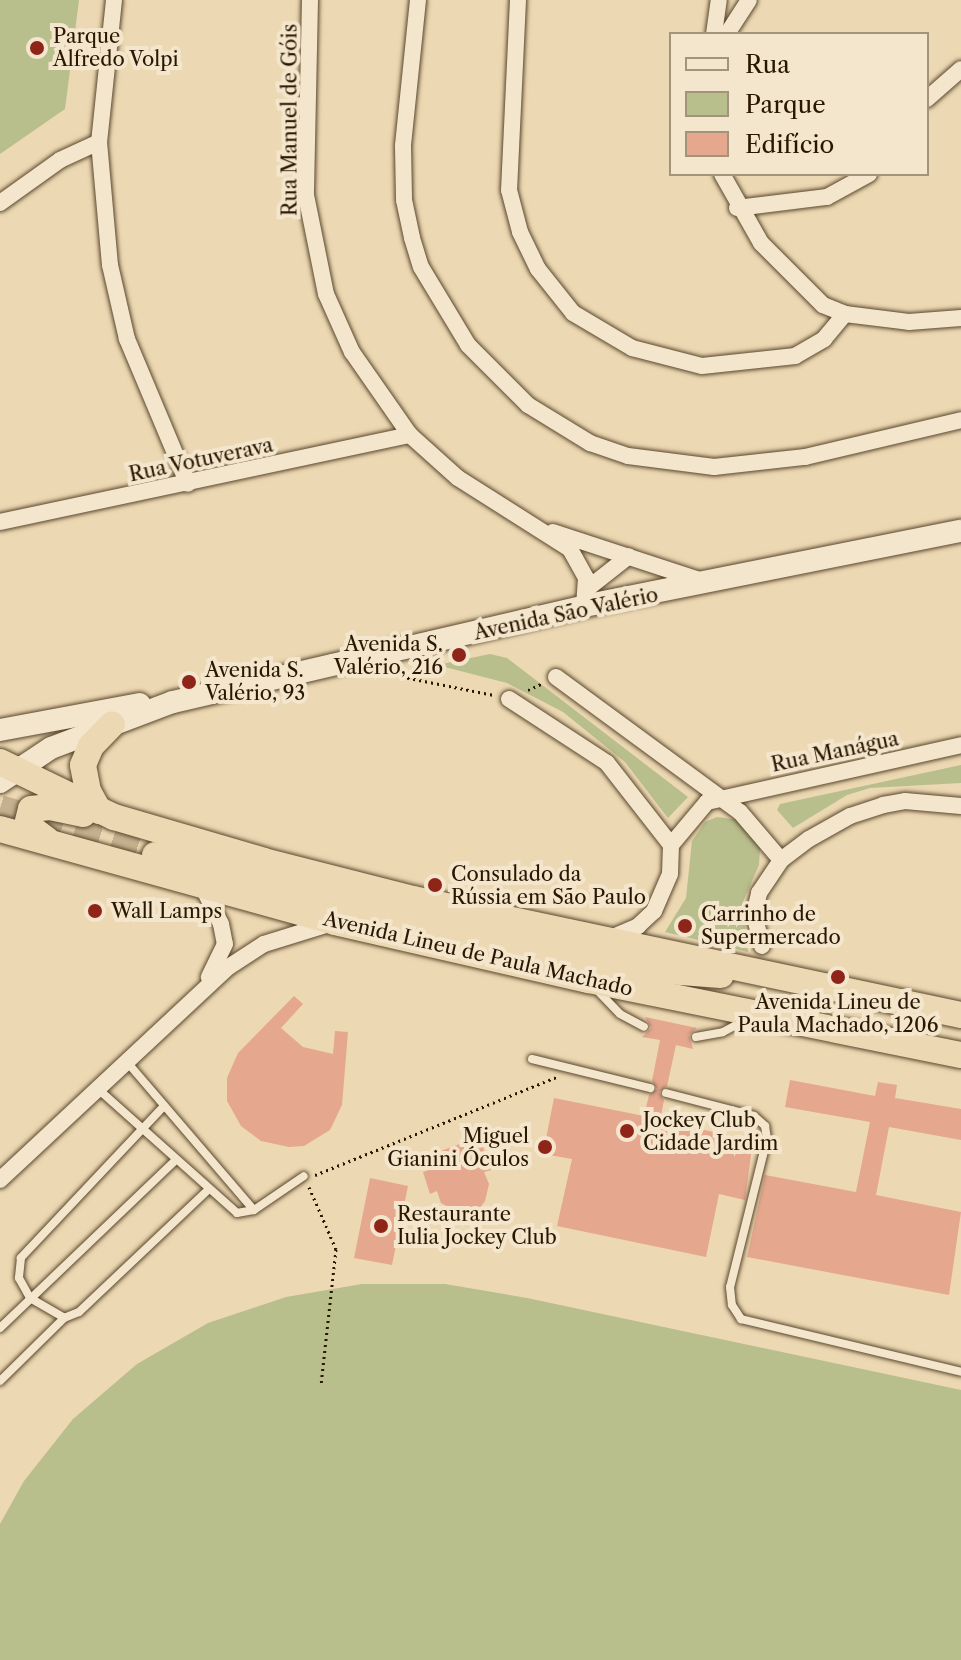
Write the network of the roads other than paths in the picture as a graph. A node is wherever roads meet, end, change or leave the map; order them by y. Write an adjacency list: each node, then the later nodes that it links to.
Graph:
1 (114, 0): 12 (street)
2 (310, 0): 20 (street, Rua Manuel de Góis)
3 (418, 0): 19 (street)
4 (518, 0): 17 (street)
5 (719, 0): 8 (street)
6 (728, 0): 7 (street)
7 (745, 5): 9 (street)
8 (714, 32)
9 (728, 32)
10 (961, 69): 11 (street)
11 (929, 97)
12 (99, 142): 15 (street); 21 (street)
13 (723, 176): 16 (street)
14 (865, 176): 16 (street)
15 (0, 203)
16 (737, 208): 17 (street)
17 (845, 314): 18 (street)
18 (961, 318)
19 (961, 420)
20 (410, 435): 21 (street, Rua Votuverava); 23 (street, Rua Manuel de Góis)
21 (188, 484): 22 (street, Rua Votuverava)
22 (0, 522)
23 (543, 529): 25 (street, Rua Manuel de Góis); 27 (street, Rua Manuel de Góis)
24 (961, 531): 26 (main road, Avenida São Valério)
25 (629, 556): 26 (street, Rua Manuel de Góis); 27 (street)
26 (712, 584): 27 (main road, Avenida São Valério)
27 (586, 598): 30 (main road, Avenida São Valério)
28 (556, 677): 35 (street)
29 (509, 699): 40 (street)
30 (173, 702): 31 (main road, Avenida São Valério); 32 (main road, Avenida São Valério)
31 (112, 724): 34 (main road, Avenida São Valério); 37 (highway)
32 (0, 730)
33 (961, 745): 35 (street, Rua Manágua)
34 (7, 771): 37 (highway, Avenida Lineu de Paula Machado)
35 (717, 798): 40 (street); 42 (street)
36 (961, 806): 42 (street)
37 (107, 814): 39 (highway); 45 (highway, Avenida Lineu de Paula Machado)
38 (0, 829): 39 (highway, Avenida Lineu de Paula Machado)
39 (50, 841): 43 (highway, Avenida Lineu de Paula Machado)
40 (671, 845): 45 (street)
41 (155, 855): 47 (highway)
42 (781, 860): 46 (street)
43 (203, 888): 44 (highway, Avenida Lineu de Paula Machado); 50 (street)
44 (335, 922): 48 (highway, Avenida Lineu de Paula Machado); 50 (street)
45 (608, 939): 49 (highway, Avenida Lineu de Paula Machado)
46 (762, 946)
47 (654, 970): 49 (highway); 51 (highway)
48 (589, 980): 51 (highway, Avenida Lineu de Paula Machado); 53 (lane)
49 (821, 983): 52 (highway, Avenida Lineu de Paula Machado)
50 (201, 989): 57 (street)
51 (752, 1012): 54 (lane); 55 (highway, Avenida Lineu de Paula Machado)
52 (961, 1015)
53 (644, 1027)
54 (696, 1037)
55 (961, 1055)
56 (532, 1059): 58 (lane)
57 (127, 1062): 59 (street); 61 (lane)
58 (650, 1088)
59 (98, 1089): 62 (lane); 65 (street)
60 (666, 1093): 71 (lane)
61 (164, 1106): 62 (lane); 67 (lane)
62 (141, 1128): 63 (lane); 68 (lane)
63 (174, 1162): 66 (lane); 68 (lane)
64 (304, 1176): 67 (lane)
65 (0, 1180)
66 (208, 1190): 67 (lane); 69 (lane)
67 (254, 1210)
68 (30, 1298): 69 (lane); 70 (lane)
69 (64, 1318): 72 (lane)
70 (0, 1328)
71 (961, 1372)
72 (0, 1381)

